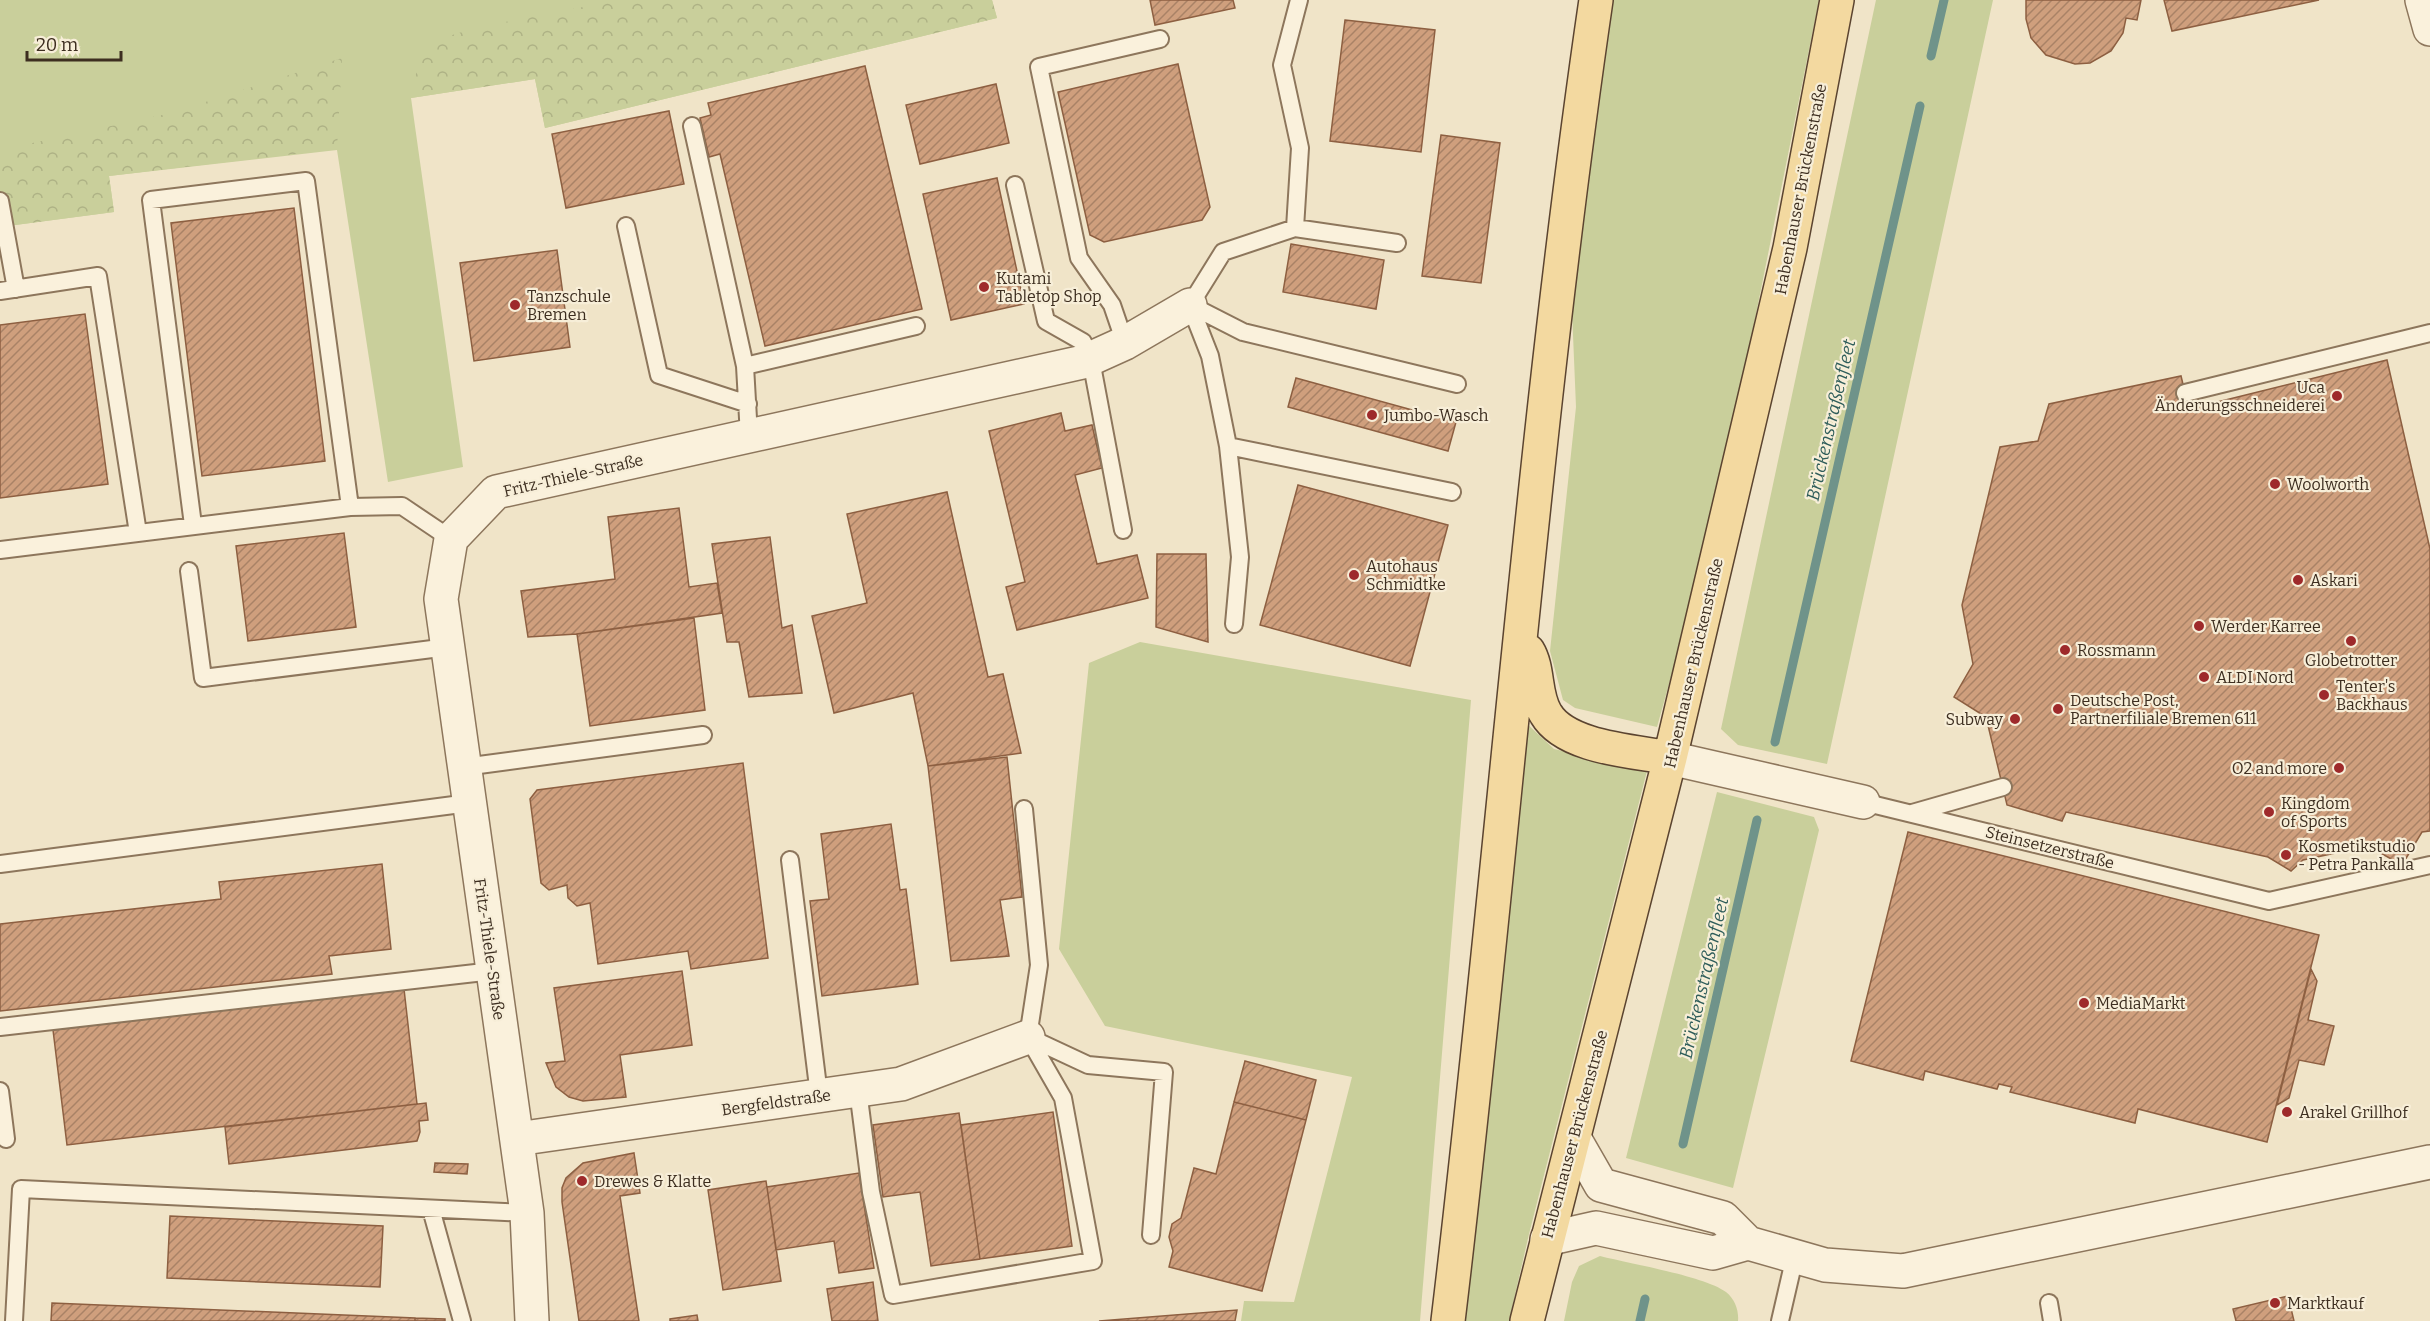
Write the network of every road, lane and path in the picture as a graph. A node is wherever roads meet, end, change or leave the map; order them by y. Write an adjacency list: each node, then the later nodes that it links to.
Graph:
1 (1299, 0): 11 (lane)
2 (1596, 0): 34 (main road)
3 (1837, 0): 37 (main road, Habenhauser Brückenstraße)
4 (2422, 0): 5 (street)
5 (2430, 29)
6 (1160, 39): 17 (lane)
7 (692, 126): 19 (lane)
8 (1015, 185): 18 (lane)
9 (0, 201): 13 (lane)
10 (626, 226): 22 (lane)
11 (1295, 228): 12 (lane); 14 (lane)
12 (1397, 243)
13 (8, 290): 29 (lane)
14 (1190, 305): 17 (street, Fritz-Thiele-Straße); 20 (lane); 24 (lane)
15 (916, 326): 19 (lane)
16 (2430, 333): 21 (lane)
17 (1125, 343): 18 (street, Fritz-Thiele-Straße)
18 (1092, 360): 23 (street, Fritz-Thiele-Straße); 28 (lane)
19 (746, 366): 22 (lane)
20 (1456, 384)
21 (2185, 393)
22 (747, 404): 23 (lane)
23 (749, 436): 30 (street, Fritz-Thiele-Straße)
24 (1228, 446): 25 (lane); 33 (lane)
25 (1452, 492)
26 (350, 507): 27 (lane); 27 (lane); 30 (lane)
27 (193, 525): 29 (lane)
28 (1123, 530)
29 (138, 533): 31 (lane)
30 (451, 539): 35 (street, Fritz-Thiele-Straße)
31 (0, 550)
32 (189, 571): 35 (lane)
33 (1234, 624)
34 (1520, 640): 37 (main road); 67 (main road)
35 (448, 647): 38 (street, Fritz-Thiele-Straße)
36 (703, 735): 38 (lane)
37 (1670, 758): 40 (street, Steinsetzerstraße); 53 (main road, Habenhauser Brückenstraße)
38 (464, 767): 41 (street, Fritz-Thiele-Straße)
39 (2003, 787): 43 (lane)
40 (1863, 802): 43 (lane, Steinsetzerstraße)
41 (470, 803): 45 (lane); 47 (street, Fritz-Thiele-Straße)
42 (1024, 809): 49 (lane)
43 (1911, 813): 46 (lane, Steinsetzerstraße)
44 (790, 860): 52 (lane)
45 (0, 864)
46 (2430, 865)
47 (493, 971): 48 (lane); 55 (street, Fritz-Thiele-Straße)
48 (0, 1027)
49 (1028, 1037): 50 (street, Bergfeldstraße); 50 (lane); 59 (lane)
50 (858, 1090): 52 (street, Bergfeldstraße)
51 (0, 1091): 54 (lane)
52 (819, 1095): 55 (street, Bergfeldstraße)
53 (1574, 1138): 60 (main road, Habenhauser Brückenstraße); 61 (street)
54 (6, 1139)
55 (517, 1139): 58 (street, Fritz-Thiele-Straße)
56 (2430, 1162): 62 (street)
57 (431, 1209): 58 (lane); 64 (lane); 65 (lane)
58 (527, 1213): 66 (street, Fritz-Thiele-Straße)
59 (1150, 1235)
60 (1547, 1239): 61 (street); 68 (main road, Habenhauser Brückenstraße)
61 (1748, 1243): 62 (street)
62 (1795, 1256): 69 (lane)
63 (2049, 1303): 70 (lane)
64 (14, 1321)
65 (462, 1321)
66 (532, 1321)
67 (1448, 1321)
68 (1527, 1321)
69 (1780, 1321)
70 (2052, 1321)

